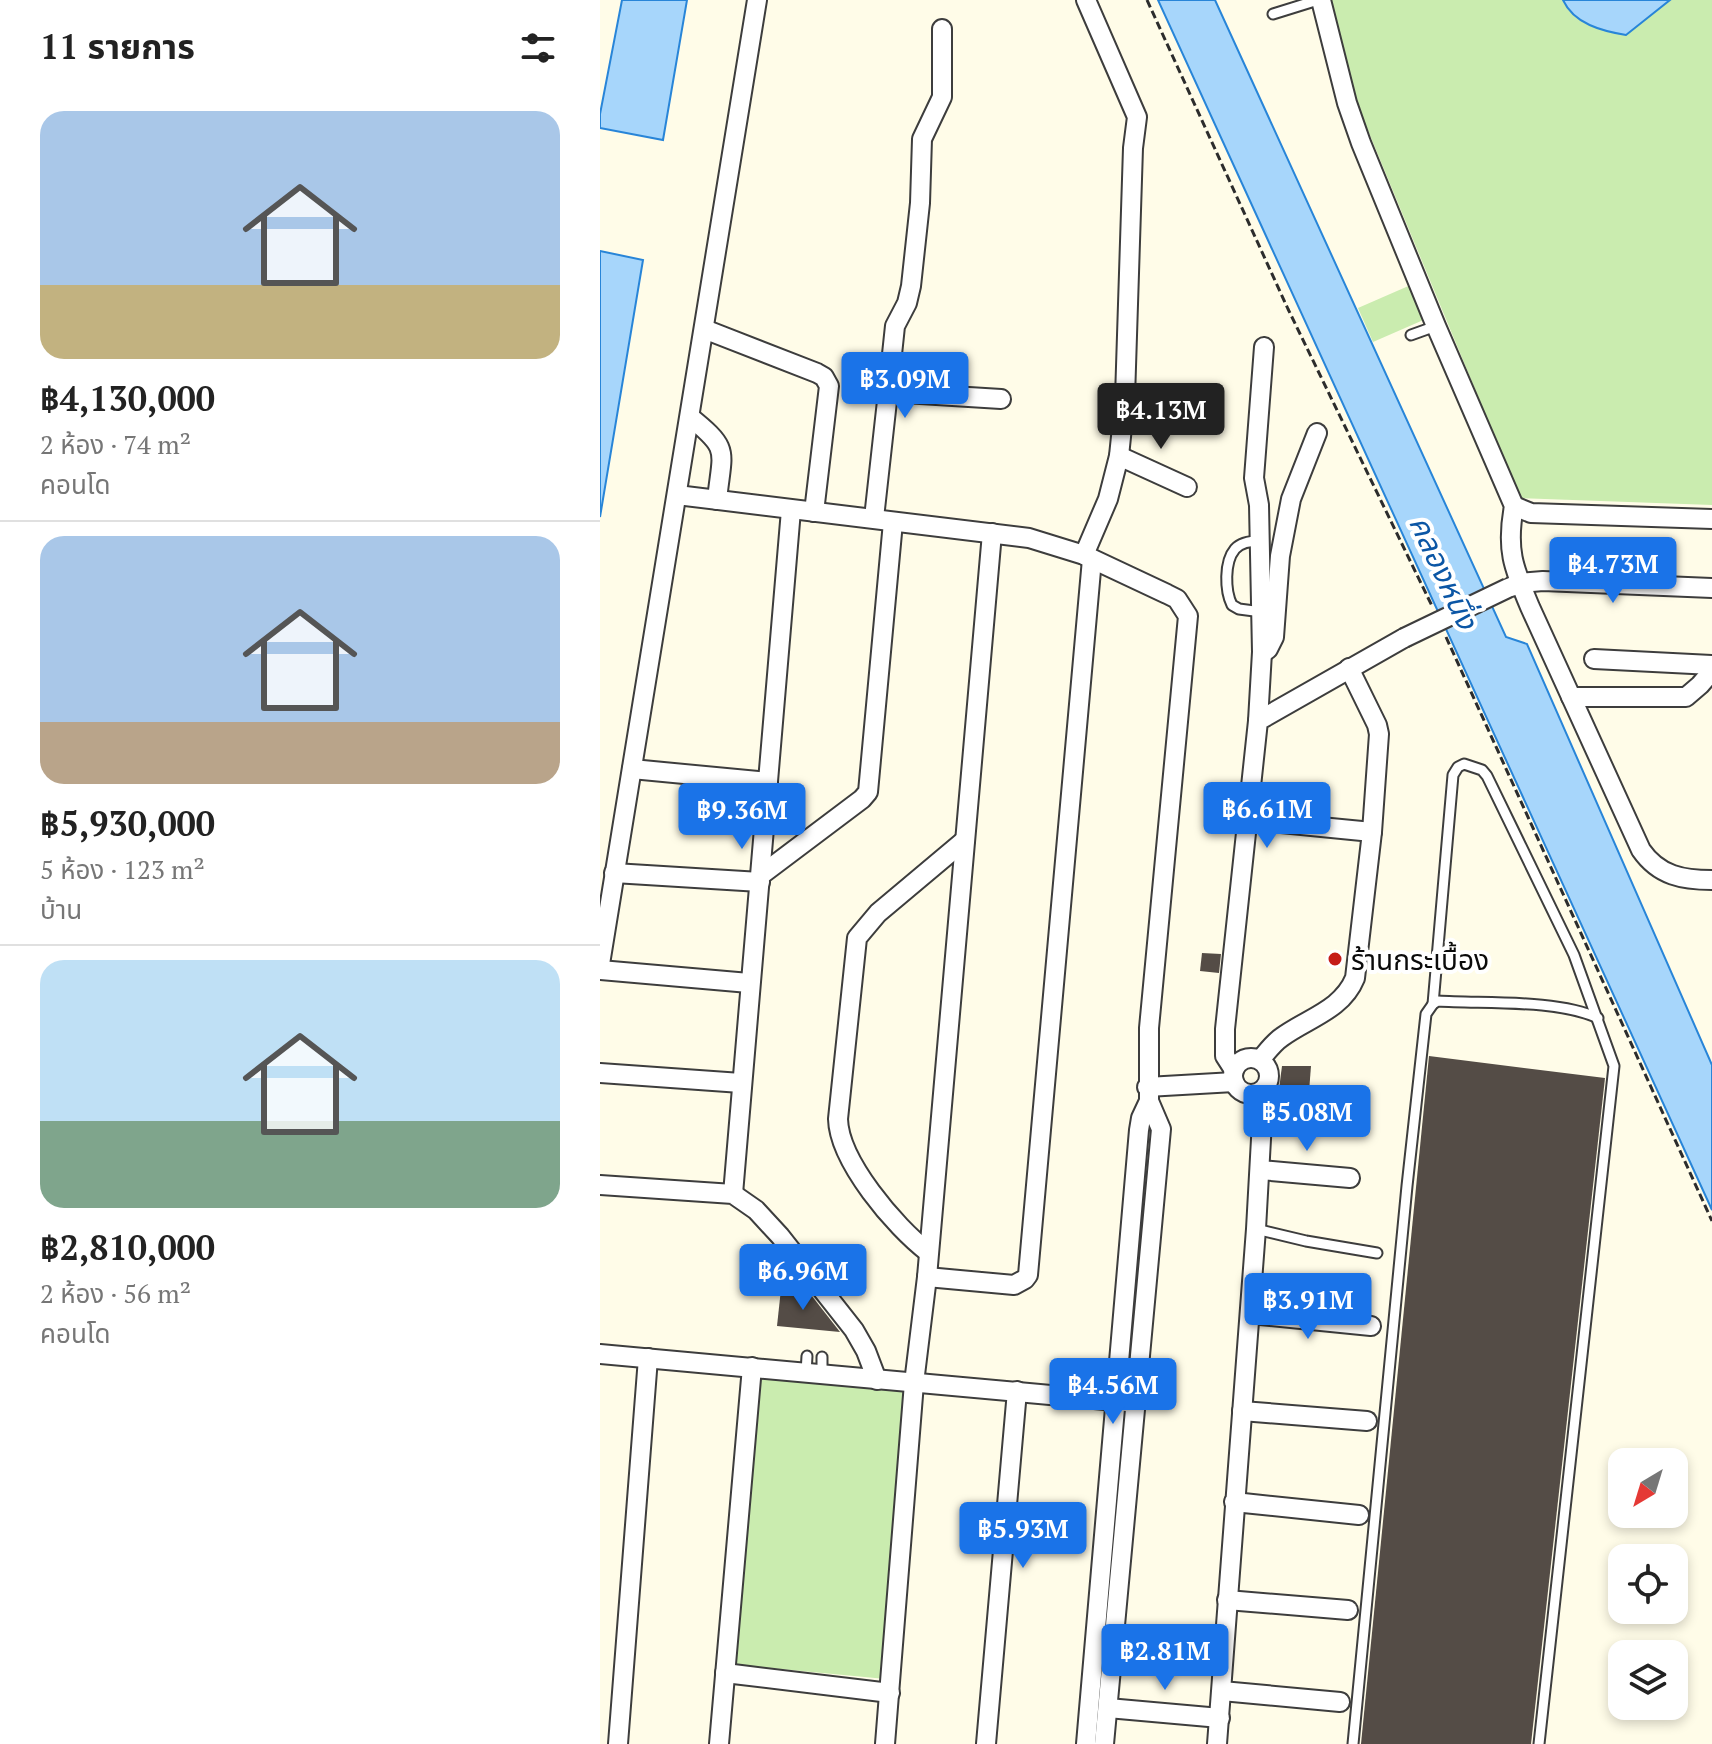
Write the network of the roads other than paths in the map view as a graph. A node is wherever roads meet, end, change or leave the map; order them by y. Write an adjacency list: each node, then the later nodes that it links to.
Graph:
1 (757, 0): 7 (street)
2 (1086, 0): 14 (street)
3 (1319, 0): 4 (lane); 6 (street)
4 (1273, 14)
5 (942, 29): 10 (street)
6 (1436, 326): 8 (lane); 18 (street)
7 (704, 329): 12 (street); 20 (street)
8 (1411, 335)
9 (1264, 347): 25 (street)
10 (888, 392): 11 (street); 21 (street)
11 (1001, 399)
12 (690, 417): 16 (street); 17 (street)
13 (1317, 433): 30 (street)
14 (1119, 456): 15 (street); 26 (street)
15 (1187, 487)
16 (677, 495): 17 (street); 36 (street)
17 (717, 500): 19 (street)
18 (1514, 506): 22 (street); 27 (street)
19 (791, 510): 20 (street); 37 (street)
20 (814, 512): 21 (street)
21 (874, 518): 23 (street)
22 (1712, 519)
23 (893, 522): 24 (street); 42 (street)
24 (992, 533): 26 (street); 40 (street)
25 (1260, 541): 29 (street); 29 (lane)
26 (1088, 557): 54 (street); 62 (street)
27 (1514, 586): 28 (street); 32 (street, bridge); 34 (street)
28 (1712, 588)
29 (1262, 612): 30 (street)
30 (1262, 652): 35 (street)
31 (1594, 659): 33 (street)
32 (1349, 668): 35 (street); 39 (street)
33 (1712, 668): 34 (street)
34 (1571, 697): 43 (street)
35 (1258, 721): 38 (street)
36 (632, 769): 37 (street); 41 (street)
37 (768, 782): 42 (street)
38 (1249, 820): 39 (street); 51 (street)
39 (1372, 832): 49 (street)
40 (965, 840): 60 (street); 60 (street)
41 (614, 873): 42 (street); 44 (street)
42 (761, 879): 46 (street)
43 (1712, 880)
44 (600, 964)
45 (600, 970): 46 (street)
46 (749, 983): 52 (street)
47 (1433, 1004): 48 (lane); 48 (lane); 91 (lane)
48 (1598, 1018): 92 (lane)
49 (1260, 1060): 51 (street); 53 (street)
50 (600, 1073): 52 (street)
51 (1234, 1076): 53 (street); 54 (street)
52 (741, 1083): 58 (street)
53 (1261, 1092): 55 (street)
54 (1148, 1094): 71 (street)
55 (1260, 1170): 56 (street); 59 (street)
56 (1350, 1178)
57 (600, 1185): 58 (street)
58 (733, 1194): 68 (street)
59 (1256, 1229): 61 (lane); 63 (street)
60 (928, 1252): 62 (street)
61 (1377, 1253)
62 (927, 1277): 69 (street)
63 (1250, 1314): 64 (street); 72 (street)
64 (1371, 1326)
65 (600, 1354): 66 (street)
66 (648, 1358): 67 (street); 84 (street)
67 (752, 1367): 68 (street); 78 (street)
68 (877, 1380): 69 (street)
69 (914, 1383): 70 (street); 80 (street)
70 (1017, 1391): 71 (street); 87 (street)
71 (1126, 1402): 82 (street); 88 (street)
72 (1242, 1411): 73 (street); 74 (street)
73 (1367, 1421)
74 (1234, 1502): 75 (street); 76 (street)
75 (1359, 1515)
76 (1227, 1600): 77 (street); 79 (street)
77 (1348, 1610)
78 (725, 1673): 80 (street); 85 (street)
79 (1222, 1691): 81 (street); 83 (street)
80 (890, 1693): 86 (street)
81 (1340, 1702)
82 (1108, 1708): 83 (street); 89 (street)
83 (1220, 1718): 90 (street)
84 (618, 1744)
85 (719, 1744)
86 (885, 1744)
87 (986, 1744)
88 (1086, 1744)
89 (1104, 1744)
90 (1217, 1744)
91 (1353, 1744)
92 (1539, 1744)

